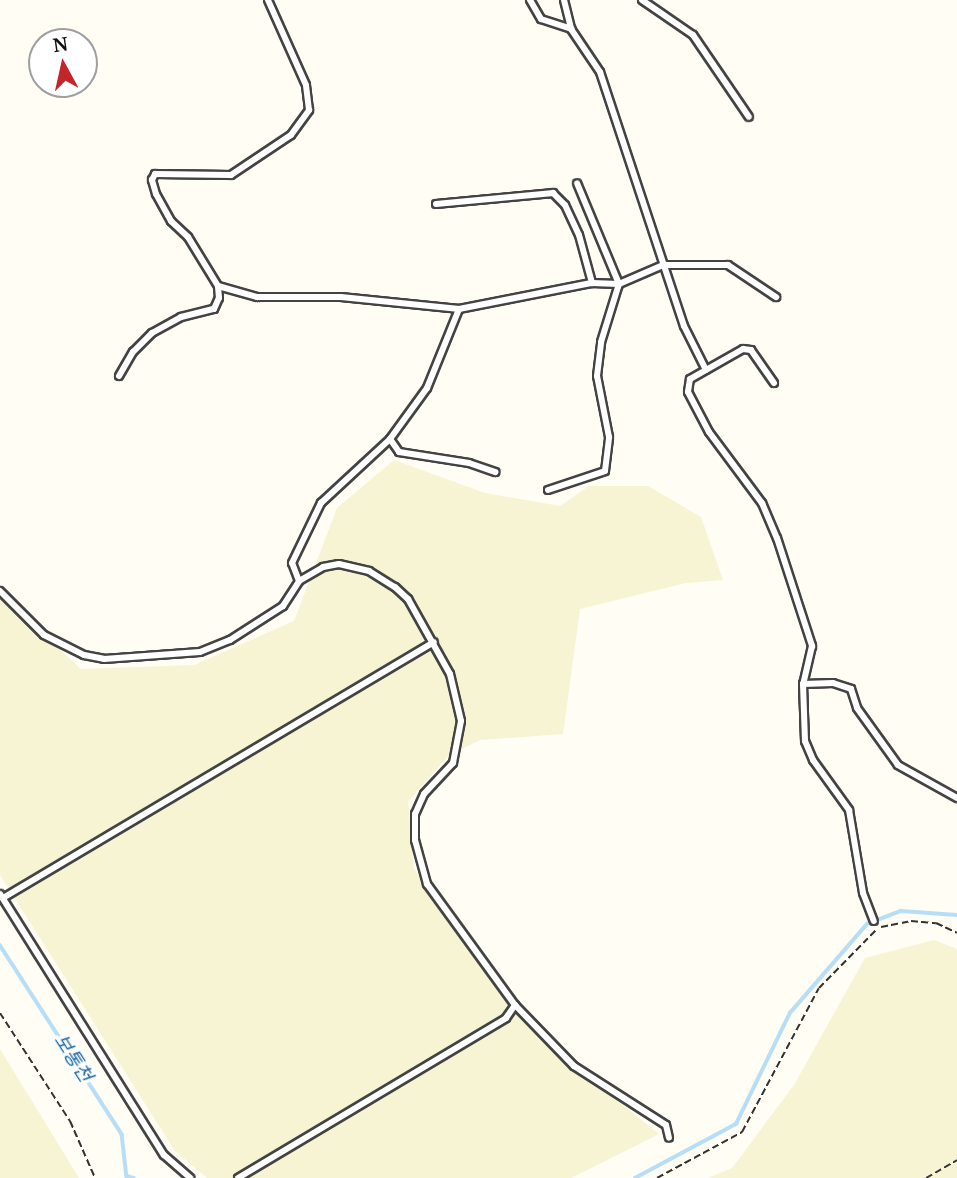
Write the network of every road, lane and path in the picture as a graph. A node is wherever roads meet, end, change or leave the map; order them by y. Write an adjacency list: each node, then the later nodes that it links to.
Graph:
1 (268, 0): 12 (lane)
2 (530, 0): 5 (lane)
3 (564, 0): 5 (lane)
4 (642, 0): 6 (lane)
5 (571, 29): 9 (lane)
6 (749, 117)
7 (577, 183): 11 (lane)
8 (436, 204): 10 (lane)
9 (663, 265): 11 (lane); 13 (lane); 15 (lane)
10 (592, 283): 11 (lane); 14 (lane)
11 (619, 284): 20 (lane)
12 (218, 286): 14 (lane); 16 (lane)
13 (776, 297)
14 (459, 309): 18 (lane)
15 (706, 370): 17 (lane); 24 (lane)
16 (118, 376)
17 (774, 383)
18 (390, 439): 19 (lane); 21 (lane)
19 (495, 472)
20 (548, 490)
21 (299, 581): 22 (lane); 23 (lane)
22 (0, 590)
23 (434, 642): 26 (lane); 29 (lane)
24 (803, 684): 25 (lane); 27 (lane)
25 (957, 798)
26 (1, 896): 34 (lane)
27 (874, 921)
28 (957, 933): 36 (path)
29 (514, 1006): 31 (lane); 35 (lane)
30 (0, 1013): 33 (path)
31 (669, 1138)
32 (957, 1160): 37 (path)
33 (95, 1178)
34 (190, 1178)
35 (238, 1178)
36 (657, 1178)
37 (926, 1178)

